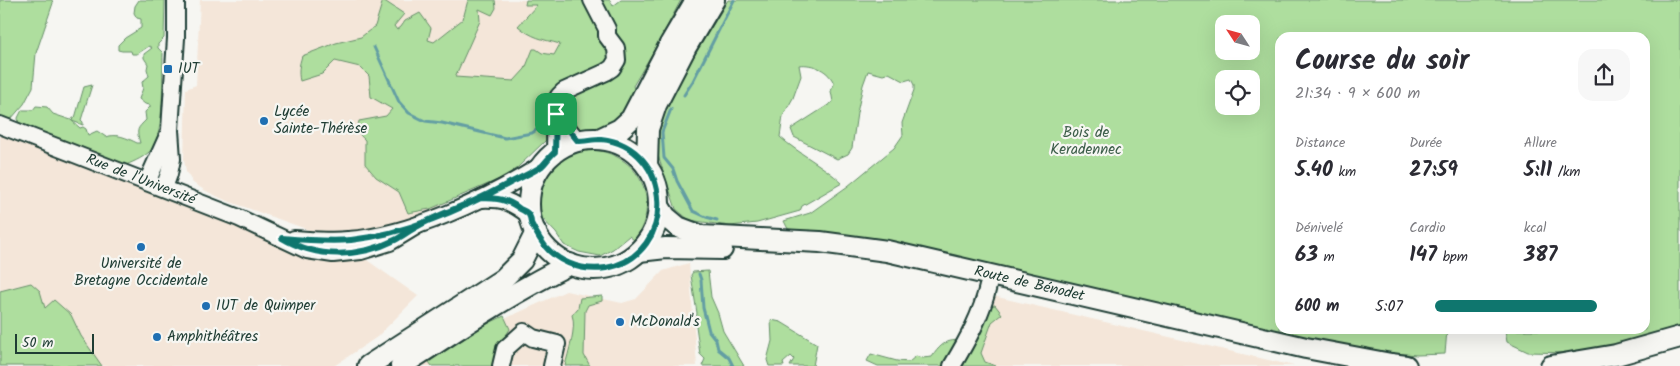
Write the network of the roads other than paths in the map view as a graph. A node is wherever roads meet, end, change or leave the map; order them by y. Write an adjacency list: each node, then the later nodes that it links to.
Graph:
1 (176, 0): 6 (street)
2 (180, 0): 6 (street)
3 (592, 0): 7 (street)
4 (696, 0): 10 (main road)
5 (714, 0): 13 (main road)
6 (176, 22): 9 (street)
7 (556, 114): 11 (street); 12 (street)
8 (0, 125): 14 (street, Rue de l'Université)
9 (170, 130): 14 (street); 15 (street)
10 (599, 139): 11 (main road); 13 (main road)
11 (578, 141): 12 (main road)
12 (549, 159): 16 (street, Rue de l'Université); 18 (main road)
13 (647, 166): 17 (main road)
14 (147, 182): 15 (street, Rue de l'Université)
15 (164, 188): 16 (street, Rue de l'Université)
16 (481, 198): 18 (street, Rue de l'Université)
17 (659, 206): 19 (main road); 30 (main road, Route de Bénodet)
18 (533, 224): 20 (main road); 24 (main road)
19 (639, 251): 20 (main road); 21 (main road, Route de Bénodet)
20 (570, 264): 25 (main road)
21 (988, 286): 28 (street, Route de Bénodet); 29 (main road, Route de Bénodet)
22 (1680, 337): 31 (main road)
23 (1680, 351): 32 (main road)
24 (368, 366)
25 (401, 366)
26 (501, 366): 27 (street)
27 (552, 366)
28 (952, 366)
29 (1339, 366)
30 (1406, 366)
31 (1551, 366)
32 (1627, 366)

